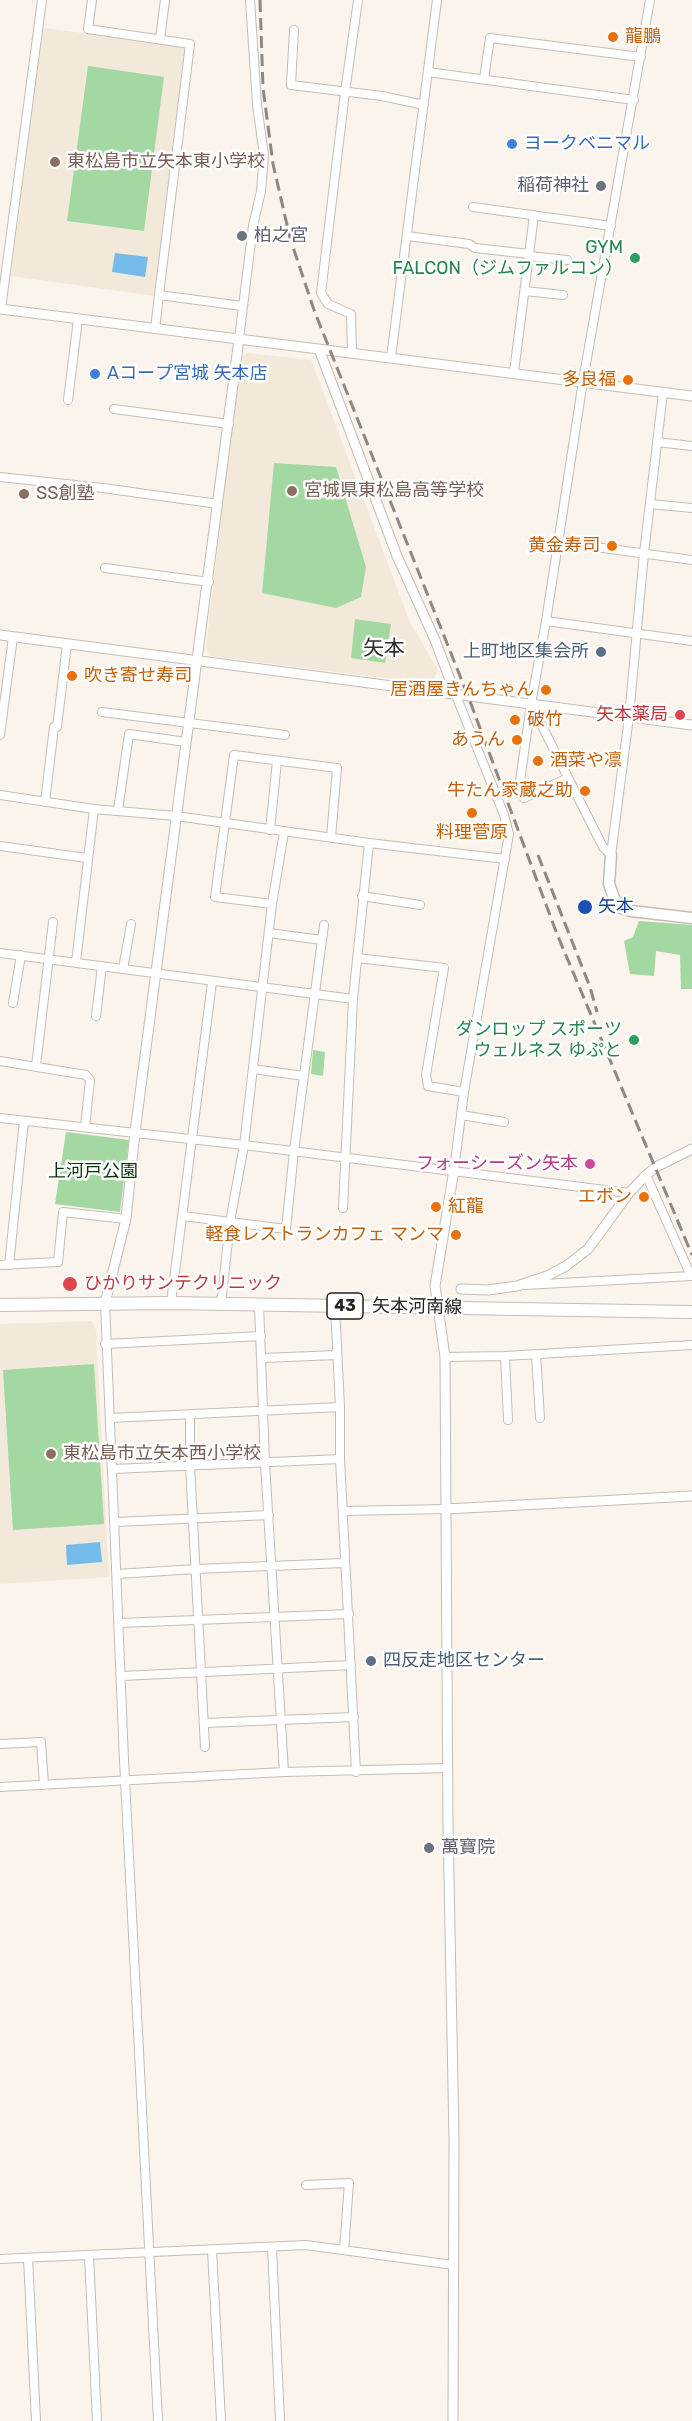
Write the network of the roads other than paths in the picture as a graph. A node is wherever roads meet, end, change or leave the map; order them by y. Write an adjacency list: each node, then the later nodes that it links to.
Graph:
1 (42, 0): 21 (street)
2 (92, 0): 9 (street)
3 (165, 0): 9 (street)
4 (250, 0): 27 (street)
5 (358, 0): 13 (street)
6 (437, 0): 11 (street)
7 (650, 0): 10 (street)
8 (294, 30): 13 (street)
9 (160, 39): 25 (street)
10 (641, 57): 12 (street); 14 (street)
11 (428, 72): 12 (street); 15 (street)
12 (484, 79): 14 (street)
13 (345, 92): 15 (street); 33 (street)
14 (634, 99): 18 (street)
15 (424, 105): 19 (street)
16 (473, 207): 17 (street)
17 (534, 215): 18 (street); 22 (street)
18 (611, 226): 36 (street)
19 (407, 236): 22 (street); 34 (street)
20 (0, 253): 21 (street)
21 (9, 254): 28 (street)
22 (529, 255): 23 (street); 24 (street)
23 (567, 260)
24 (525, 291): 26 (street); 35 (street)
25 (159, 295): 27 (street); 30 (street)
26 (562, 295)
27 (242, 306): 31 (street)
28 (1, 309): 29 (street)
29 (78, 319): 30 (street); 39 (street)
30 (154, 328): 31 (street)
31 (239, 339): 32 (street); 41 (street)
32 (319, 349): 33 (street); 60 (street)
33 (352, 353): 34 (street)
34 (391, 357): 35 (street)
35 (514, 372): 36 (street)
36 (583, 381): 37 (street); 48 (street)
37 (663, 393): 38 (street); 42 (street)
38 (692, 396)
39 (68, 400)
40 (114, 409): 41 (street)
41 (229, 424): 45 (street)
42 (657, 442): 43 (street); 46 (street)
43 (692, 446)
44 (0, 477): 45 (street)
45 (218, 504): 52 (street)
46 (650, 504): 47 (street); 49 (street)
47 (692, 508)
48 (559, 542): 49 (street); 53 (street)
49 (644, 553): 50 (street); 54 (street)
50 (692, 560)
51 (105, 568): 52 (street)
52 (208, 582): 59 (street)
53 (546, 621): 54 (street); 61 (street)
54 (636, 633): 57 (street); 63 (street)
55 (0, 636): 56 (street)
56 (13, 637): 58 (street); 66 (street)
57 (692, 641)
58 (68, 644): 59 (street); 72 (street)
59 (198, 662): 60 (street); 64 (street)
60 (455, 693): 61 (street); 84 (street)
61 (531, 704): 63 (street); 70 (street); 70 (street)
62 (102, 712): 64 (street)
63 (628, 717): 65 (street); 82 (street)
64 (188, 722): 67 (street); 68 (street)
65 (692, 725)
66 (0, 735)
67 (285, 735)
68 (186, 742): 74 (street); 75 (street)
69 (277, 760): 76 (street); 77 (street); 79 (street)
70 (568, 778): 82 (street)
71 (0, 795): 72 (street)
72 (45, 802): 73 (street)
73 (94, 808): 74 (street); 83 (street)
74 (118, 810): 75 (street)
75 (176, 816): 76 (street); 101 (street)
76 (224, 822): 77 (street); 86 (street)
77 (270, 830): 78 (street)
78 (284, 832): 79 (street); 86 (street)
79 (331, 837): 80 (street)
80 (369, 843): 84 (street); 85 (street)
81 (0, 846): 83 (street)
82 (611, 855): 88 (main road)
83 (87, 858): 98 (street)
84 (505, 859): 112 (street)
85 (362, 897): 87 (street); 97 (street)
86 (272, 904): 92 (street)
87 (420, 905)
88 (692, 918)
89 (53, 922): 96 (street)
90 (131, 924): 100 (street)
91 (324, 925): 93 (street)
92 (269, 933): 93 (street); 103 (street)
93 (322, 940): 104 (street)
94 (0, 953): 95 (street)
95 (21, 955): 96 (street); 106 (street)
96 (48, 958): 98 (street); 109 (street)
97 (357, 958): 105 (street); 112 (street)
98 (76, 962): 99 (street)
99 (102, 966): 100 (street); 107 (street)
100 (123, 969): 101 (street)
101 (155, 974): 102 (street); 118 (street)
102 (212, 982): 103 (street); 119 (street)
103 (263, 986): 104 (street); 110 (street)
104 (315, 995): 105 (street); 111 (street)
105 (353, 999): 123 (street)
106 (14, 1003)
107 (96, 1016)
108 (0, 1061): 109 (street)
109 (36, 1066): 117 (street)
110 (253, 1069): 111 (street); 120 (street)
111 (304, 1076): 122 (street)
112 (464, 1092): 113 (street)
113 (461, 1115): 116 (street); 124 (street)
114 (0, 1118): 115 (street)
115 (24, 1121): 117 (street); 131 (street)
116 (504, 1122)
117 (85, 1127): 118 (street)
118 (135, 1132): 119 (street); 129 (street)
119 (192, 1138): 120 (street); 128 (street)
120 (244, 1145): 122 (street); 130 (street)
121 (692, 1149): 125 (street)
122 (294, 1151): 123 (street); 130 (street)
123 (346, 1158): 124 (street); 127 (street)
124 (454, 1170): 126 (street); 140 (street)
125 (646, 1175): 126 (street); 132 (street)
126 (629, 1194): 132 (street)
127 (343, 1208)
128 (183, 1216): 130 (street); 135 (street)
129 (126, 1219): 131 (street); 134 (street)
130 (230, 1222): 137 (street)
131 (4, 1265)
132 (518, 1286): 133 (street)
133 (461, 1289)
134 (105, 1303): 135 (main road, 矢本河南線 / 43); 136 (main road, 矢本河南線 / 43); 143 (street)
135 (171, 1303): 137 (main road, 矢本河南線 / 43)
136 (0, 1305)
137 (221, 1305): 138 (main road, 矢本河南線 / 43)
138 (259, 1305): 139 (main road, 矢本河南線 / 43); 142 (street)
139 (335, 1306): 140 (main road, 矢本河南線 / 43); 146 (street)
140 (438, 1308): 141 (main road, 矢本河南線 / 43); 148 (street)
141 (690, 1311)
142 (261, 1336): 143 (street); 149 (street)
143 (105, 1344): 153 (street)
144 (692, 1345): 145 (street)
145 (536, 1354): 147 (street); 154 (street)
146 (337, 1355): 149 (street); 150 (street)
147 (505, 1356): 148 (street); 155 (street)
148 (445, 1357): 161 (street)
149 (262, 1358): 151 (street)
150 (340, 1407): 151 (street); 156 (street)
151 (264, 1410): 152 (street); 157 (street)
152 (190, 1415): 153 (street); 158 (street)
153 (111, 1418): 159 (street)
154 (540, 1418)
155 (508, 1420)
156 (340, 1459): 157 (street); 162 (street)
157 (265, 1462): 158 (street); 163 (street)
158 (190, 1465): 159 (street); 164 (street)
159 (113, 1469): 165 (street)
160 (692, 1497): 161 (street)
161 (446, 1509): 162 (street); 183 (street)
162 (343, 1511): 166 (street)
163 (269, 1515): 164 (street); 167 (street)
164 (194, 1517): 165 (street); 168 (street)
165 (115, 1521): 169 (street)
166 (344, 1563): 167 (street); 170 (street)
167 (272, 1566): 168 (street); 171 (street)
168 (196, 1569): 169 (street); 172 (street)
169 (117, 1574): 173 (street)
170 (349, 1614): 171 (street); 174 (street)
171 (274, 1617): 172 (street); 175 (street)
172 (199, 1620): 173 (street); 176 (street)
173 (120, 1623): 177 (street)
174 (351, 1665): 175 (street); 178 (street)
175 (277, 1667): 176 (street); 179 (street)
176 (202, 1672): 177 (street); 180 (street)
177 (122, 1676): 186 (street)
178 (354, 1717): 179 (street); 185 (street)
179 (280, 1720): 180 (street); 184 (street)
180 (205, 1724): 182 (street)
181 (0, 1744): 187 (street)
182 (205, 1747)
183 (448, 1768): 185 (street); 197 (street)
184 (284, 1772): 185 (street); 186 (street)
185 (356, 1772)
186 (126, 1781): 187 (street); 193 (street)
187 (44, 1785): 188 (street)
188 (0, 1787)
189 (306, 2185): 192 (street)
190 (272, 2247): 191 (street); 192 (street); 202 (street)
191 (212, 2250): 193 (street); 201 (street)
192 (344, 2250): 197 (street)
193 (150, 2253): 194 (street); 200 (street)
194 (88, 2255): 195 (street); 199 (street)
195 (28, 2258): 196 (street); 198 (street)
196 (0, 2259)
197 (453, 2265): 203 (street)
198 (36, 2421)
199 (97, 2421)
200 (158, 2421)
201 (221, 2421)
202 (280, 2421)
203 (453, 2421)

